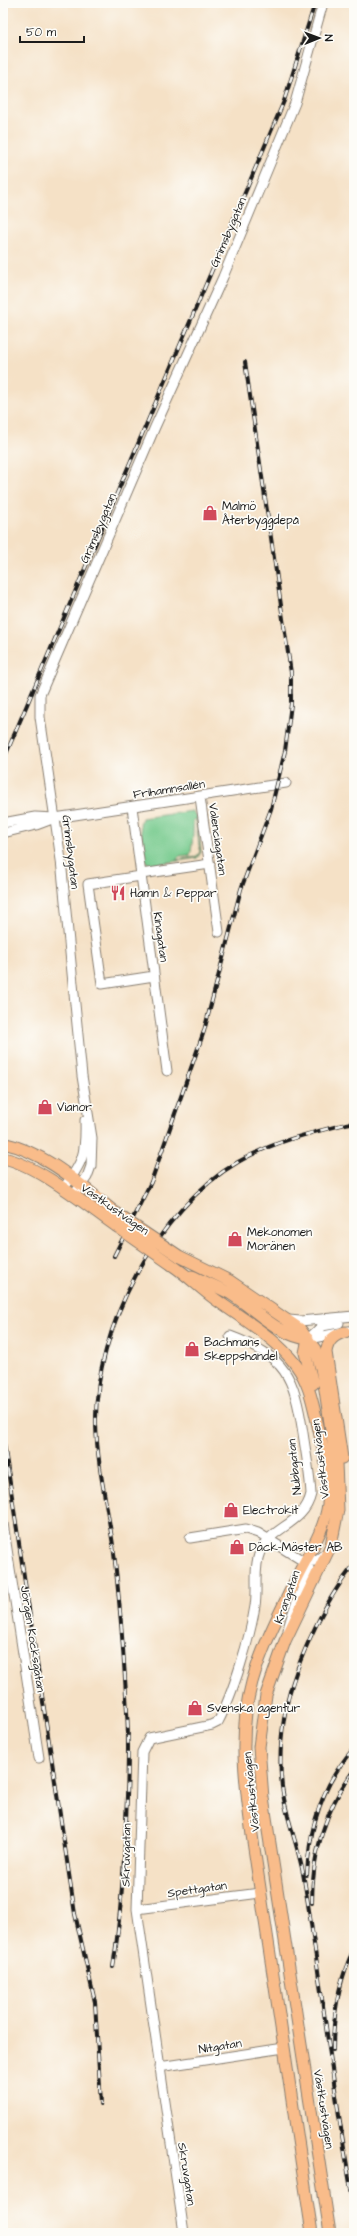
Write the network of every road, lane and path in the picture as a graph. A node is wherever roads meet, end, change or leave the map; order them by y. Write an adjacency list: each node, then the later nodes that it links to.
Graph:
1 (323, 3): 5 (street, Grimsbygatan)
2 (286, 783): 3 (street, Frihamnsallén)
3 (200, 796): 4 (street, Frihamnsallén); 8 (street, Valenciagatan)
4 (132, 807): 5 (street, Frihamnsallén); 9 (street, Kinagatan)
5 (55, 818): 6 (street, Frihamnsallén); 7 (street, Frihamnsallén); 13 (street, Grimsbygatan)
6 (3, 823)
7 (3, 833)
8 (210, 864): 9 (street); 10 (street, Valenciagatan)
9 (141, 875): 11 (street, Kinagatan); 11 (street)
10 (219, 932)
11 (154, 976): 12 (street, Kinagatan)
12 (167, 1071)
13 (84, 1089): 16 (street, Grimsbygatan); 17 (street, Grimsbygatan)
14 (3, 1143): 16 (main road, Västkustvägen)
15 (3, 1158): 18 (main road, Västkustvägen)
16 (71, 1178): 17 (main road, Västkustvägen); 18 (street, Grimsbygatan)
17 (81, 1186): 19 (street, Grimsbygatan); 20 (main road, Västkustvägen)
18 (63, 1189): 19 (main road, Västkustvägen)
19 (73, 1196): 20 (main road, Västkustvägen)
20 (119, 1222): 21 (main road, Västkustvägen, bridge)
21 (176, 1263): 23 (main road, Västkustvägen); 27 (main road); 28 (main road, Västkustvägen)
22 (354, 1316): 23 (street)
23 (289, 1320): 27 (main road, Västkustvägen)
24 (354, 1320): 27 (street)
25 (349, 1331): 27 (street); 30 (main road)
26 (230, 1336): 32 (street, Nubbgatan)
27 (308, 1339): 28 (main road, Västkustvägen); 30 (main road, Västkustvägen)
28 (320, 1435): 34 (main road, Västkustvägen)
29 (3, 1523): 36 (street, Jörgen Kocksgatan)
30 (336, 1524): 33 (main road, Västkustvägen)
31 (190, 1538): 32 (street, Krangatan)
32 (270, 1540): 34 (street, Krangatan); 38 (street, Skruvgatan)
33 (325, 1554): 34 (street, Krangatan); 35 (main road, Västkustvägen)
34 (305, 1562): 35 (street, Krangatan); 37 (main road, Västkustvägen)
35 (285, 1641): 43 (main road, Västkustvägen)
36 (39, 1758)
37 (260, 1893): 38 (street, Spettgatan); 39 (main road, Västkustvägen)
38 (137, 1909): 40 (street, Skruvgatan)
39 (284, 2048): 40 (street, Nitgatan); 42 (main road, Västkustvägen)
40 (159, 2067): 41 (street, Skruvgatan)
41 (184, 2233)
42 (312, 2233)
43 (330, 2233)

